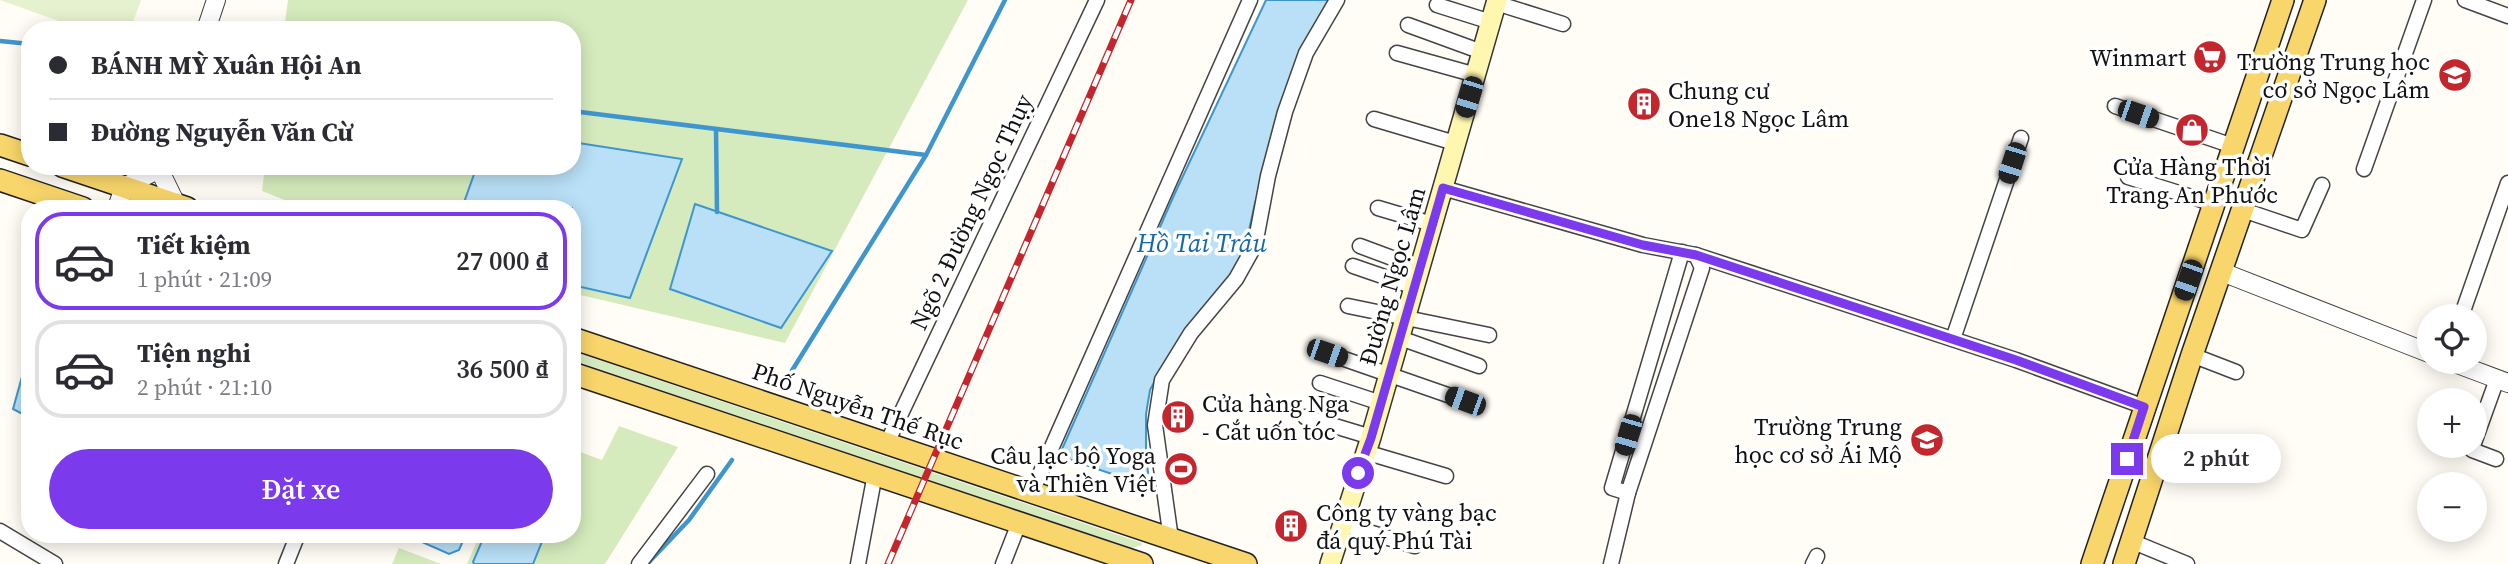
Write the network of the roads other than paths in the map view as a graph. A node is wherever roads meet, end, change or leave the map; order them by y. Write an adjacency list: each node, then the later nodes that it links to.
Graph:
1 (216, 0): 12 (street)
2 (1097, 0): 70 (street, Ngõ 2 Đường Ngọc Thụy)
3 (1250, 0): 77 (street)
4 (1337, 0): 82 (street)
5 (2283, 0): 23 (main road)
6 (2315, 0): 41 (main road)
7 (2424, 0): 25 (street)
8 (2465, 0): 11 (street)
9 (1437, 5): 10 (street)
10 (1495, 8): 13 (street); 15 (main road, Đường Ngọc Lâm)
11 (2508, 16)
12 (209, 21)
13 (1563, 24)
14 (1408, 25): 15 (street)
15 (1482, 52): 17 (main road, Đường Ngọc Lâm)
16 (1397, 53): 17 (street)
17 (1475, 75): 21 (main road, Đường Ngọc Lâm)
18 (2115, 106): 23 (street)
19 (1374, 119): 21 (street)
20 (2021, 138): 53 (street)
21 (1455, 143): 34 (main road, Đường Ngọc Lâm)
22 (0, 145): 24 (main road)
23 (2234, 146): 39 (main road)
24 (21, 152)
25 (2364, 169)
26 (89, 175): 33 (main road)
27 (146, 175): 33 (street)
28 (163, 175): 38 (street)
29 (2128, 177): 39 (street)
30 (0, 180): 35 (main road)
31 (2508, 183): 48 (street)
32 (2322, 185): 41 (street)
33 (124, 187): 36 (street); 37 (main road)
34 (1443, 188): 42 (main road, Đường Ngọc Lâm); 44 (street)
35 (59, 200)
36 (120, 200)
37 (160, 200)
38 (175, 200)
39 (2214, 204): 67 (main road)
40 (1378, 208): 42 (street)
41 (2243, 210): 46 (main road)
42 (1432, 224): 47 (main road, Đường Ngọc Lâm)
43 (1360, 246): 47 (street)
44 (1689, 254): 53 (street); 78 (street); 78 (street)
45 (1353, 266): 47 (street)
46 (2222, 272): 55 (street); 57 (main road)
47 (1416, 277): 50 (main road, Đường Ngọc Lâm)
48 (2466, 304)
49 (1348, 306): 50 (street)
50 (1405, 318): 51 (street); 52 (main road, Đường Ngọc Lâm)
51 (1489, 335)
52 (1400, 338): 58 (street); 60 (main road, Đường Ngọc Lâm)
53 (1953, 339): 67 (street)
54 (581, 341): 70 (main road, Phố Nguyễn Thế Rục)
55 (2417, 348)
56 (1327, 353): 60 (street)
57 (2192, 355): 59 (street); 83 (main road)
58 (1479, 366)
59 (2236, 372)
60 (1390, 374): 65 (street); 66 (main road, Đường Ngọc Lâm)
61 (2484, 374): 63 (street)
62 (581, 376): 75 (main road)
63 (2502, 381): 68 (street)
64 (1320, 383): 66 (street)
65 (1465, 401)
66 (1381, 403): 71 (main road, Đường Ngọc Lâm)
67 (2144, 407): 95 (main road)
68 (2487, 415)
69 (1305, 417): 71 (street)
70 (887, 443): 77 (main road, Phố Nguyễn Thế Rục)
71 (1368, 445): 76 (street); 80 (main road, Đường Ngọc Lâm)
72 (2487, 456): 73 (street)
73 (2496, 459)
74 (708, 474): 88 (street)
75 (875, 474): 79 (main road); 89 (street)
76 (1446, 476)
77 (1032, 492): 82 (main road, Phố Nguyễn Thế Rục)
78 (1628, 493): 94 (street)
79 (1019, 523): 90 (street); 91 (main road)
80 (1342, 524): 85 (street); 93 (main road, Đường Ngọc Lâm)
81 (0, 531): 86 (street)
82 (1171, 539): 92 (main road, Phố Nguyễn Thế Rục)
83 (2132, 541): 96 (main road); 97 (street)
84 (294, 543): 87 (street)
85 (1415, 546)
86 (55, 564)
87 (286, 564)
88 (639, 564)
89 (858, 564)
90 (1003, 564)
91 (1142, 564)
92 (1246, 564)
93 (1330, 564)
94 (1611, 564)
95 (2092, 564)
96 (2124, 564)
97 (2187, 564)

